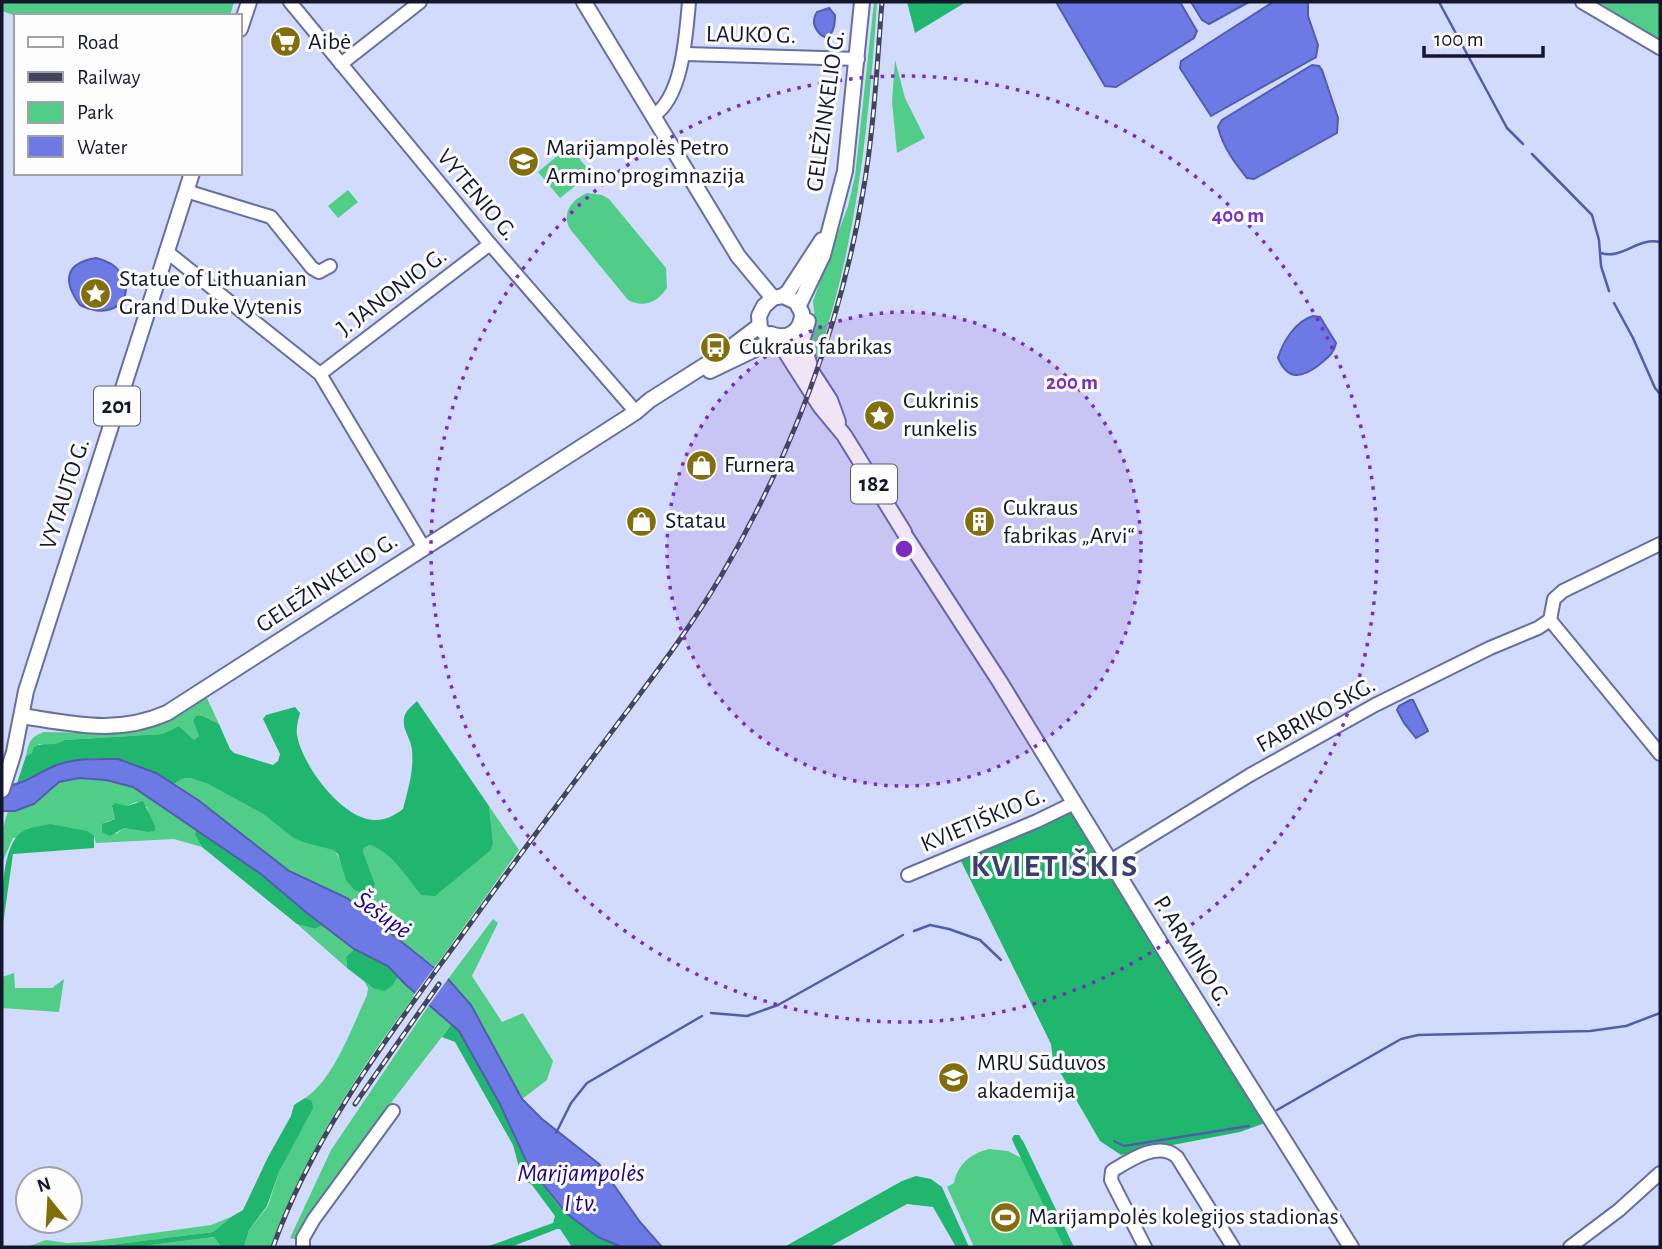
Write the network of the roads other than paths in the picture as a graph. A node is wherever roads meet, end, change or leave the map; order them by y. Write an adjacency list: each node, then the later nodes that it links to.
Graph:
1 (249, 2): 8 (main road)
2 (290, 2): 12 (street, VYTENIO G.)
3 (420, 2): 12 (street)
4 (584, 2): 13 (main road, P. ARMINO G.)
5 (689, 2): 10 (street)
6 (862, 2): 11 (main road, GELEŽINKELIO G.)
7 (1582, 2): 9 (street)
8 (242, 23)
9 (1660, 48)
10 (684, 54): 11 (street, LAUKO G.); 13 (street)
11 (858, 59): 18 (main road, GELEŽINKELIO G.)
12 (341, 64): 16 (street, VYTENIO G.)
13 (653, 116): 20 (main road, P. ARMINO G.)
14 (191, 175): 15 (main road, VYTAUTO G. / 201)
15 (186, 191): 17 (main road, VYTAUTO G. / 201); 19 (street)
16 (490, 244): 22 (street, J. JANONIO G.); 23 (street, VYTENIO G.)
17 (166, 251): 22 (street); 27 (main road, VYTAUTO G. / 201)
18 (820, 252): 20 (main road, GELEŽINKELIO G.); 21 (main road)
19 (330, 266)
20 (777, 319): 21 (main road, P. ARMINO G. / 182); 21 (main road, P. ARMINO G.); 23 (main road, GELEŽINKELIO G.); 23 (main road, GELEŽINKELIO G.)
21 (804, 369): 30 (main road, P. ARMINO G. / 182)
22 (320, 374): 25 (street)
23 (636, 412): 25 (main road, GELEŽINKELIO G.)
24 (1660, 544): 26 (street)
25 (424, 548): 27 (main road, GELEŽINKELIO G.)
26 (1550, 620): 28 (street); 31 (street, FABRIKO SKG.)
27 (22, 716): 29 (main road, VYTAUTO G. / 201)
28 (1660, 754)
29 (2, 790)
30 (1074, 803): 31 (main road, P. ARMINO G. / 182); 32 (street, KVIETIŠKIO G.)
31 (1110, 861): 38 (main road, P. ARMINO G. / 182)
32 (908, 875)
33 (393, 1111): 35 (street)
34 (1660, 1173): 39 (street)
35 (303, 1247)
36 (1145, 1247): 37 (street)
37 (1233, 1247)
38 (1351, 1247)
39 (1570, 1247)

